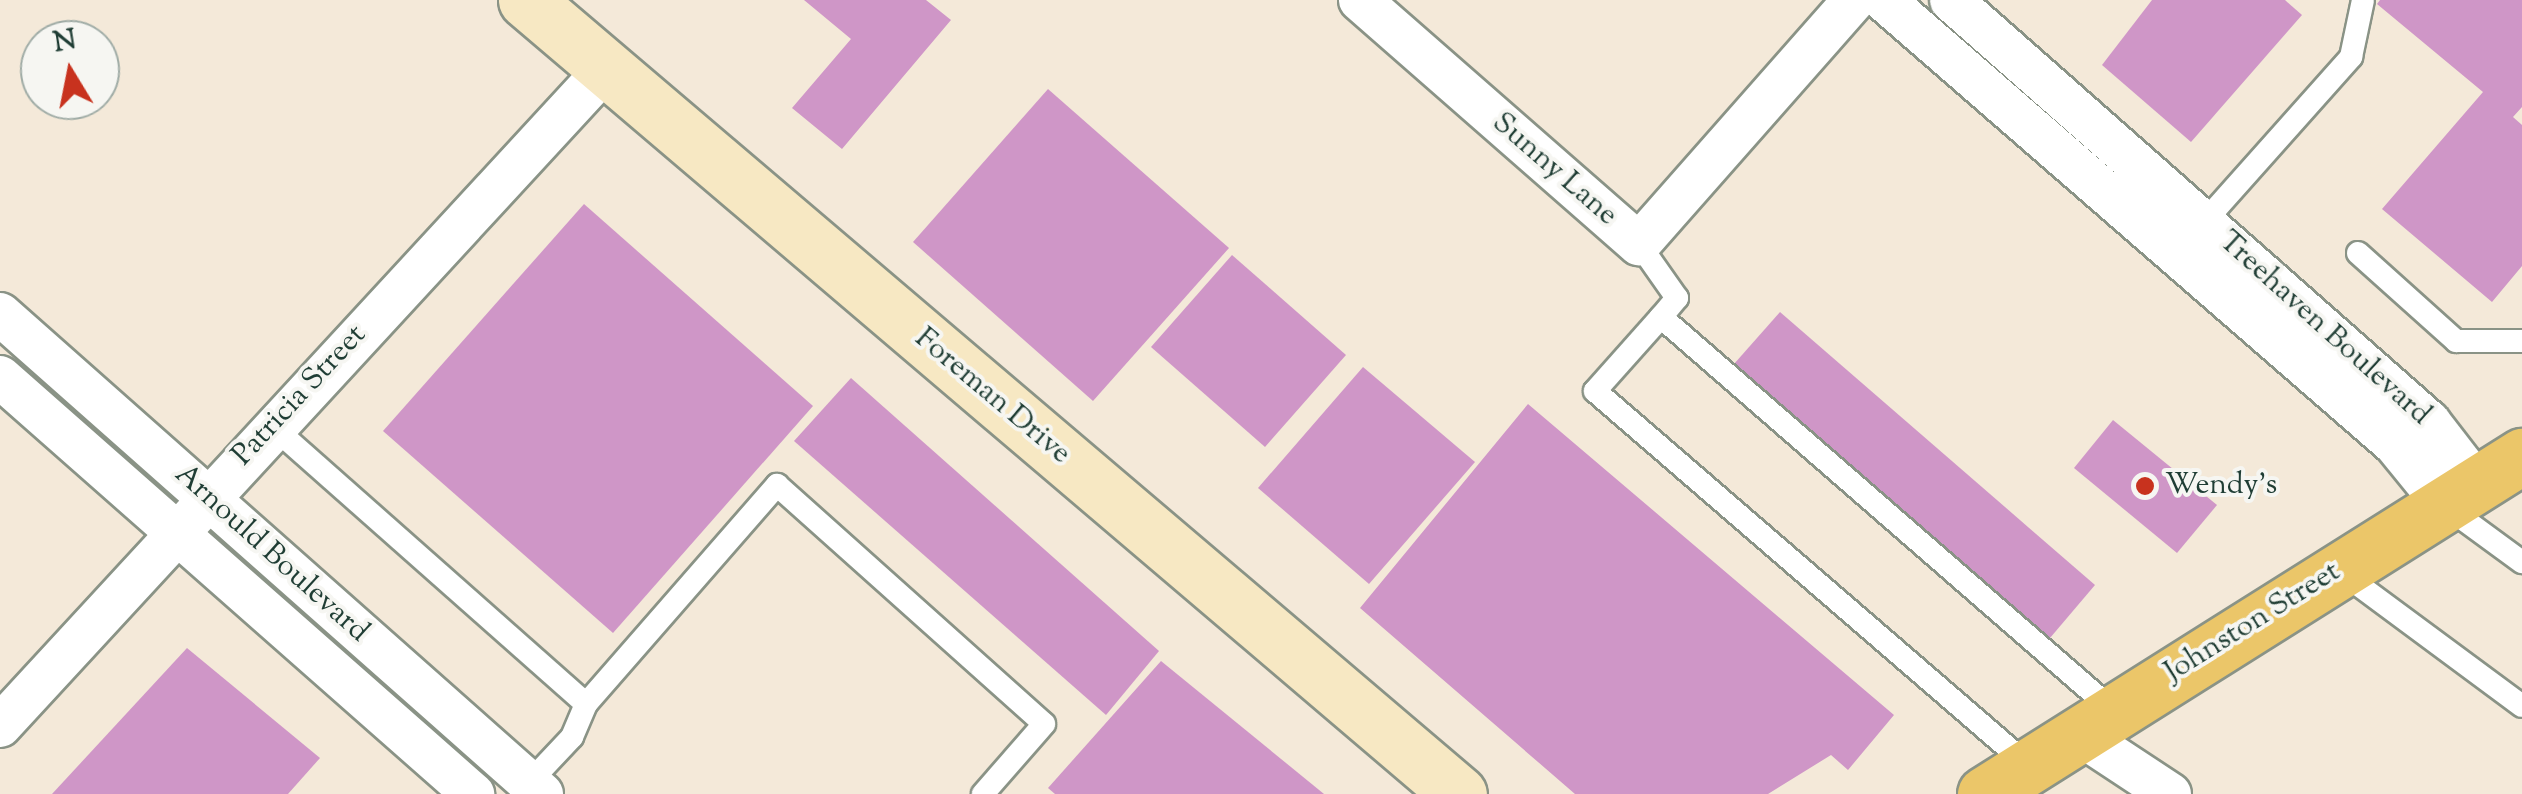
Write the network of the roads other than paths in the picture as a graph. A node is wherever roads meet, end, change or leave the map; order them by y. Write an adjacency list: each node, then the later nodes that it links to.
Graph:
1 (526, 0): 7 (street, Foreman Drive)
2 (1360, 0): 11 (street, Sunny Lane)
3 (1854, 0): 11 (street, Sunny Lane)
4 (1884, 0): 9 (street, Treehaven Boulevard)
5 (1951, 0): 8 (street, Treehaven Boulevard)
6 (2364, 0): 10 (lane)
7 (605, 70): 17 (street, Patricia Street); 31 (street, Foreman Drive)
8 (2162, 183): 9 (street); 10 (street, Treehaven Boulevard)
9 (2134, 216): 18 (street, Treehaven Boulevard)
10 (2205, 221): 18 (street, Treehaven Boulevard)
11 (1639, 244): 14 (lane)
12 (2358, 252): 15 (lane)
13 (0, 314): 19 (street, Arnould Boulevard)
14 (1661, 317): 25 (lane); 27 (lane)
15 (2521, 344)
16 (0, 377): 20 (street, Arnould Boulevard)
17 (272, 426): 19 (street, Patricia Street); 23 (lane)
18 (2481, 481): 21 (lane); 22 (main road, Johnston Street)
19 (205, 496): 20 (street, Patricia Street); 28 (street, Arnould Boulevard)
20 (174, 532): 26 (street, Patricia Street); 29 (street, Arnould Boulevard)
21 (2522, 562)
22 (2338, 570): 24 (lane); 25 (main road, Johnston Street)
23 (586, 704): 28 (lane); 30 (lane)
24 (2522, 706)
25 (2096, 722): 27 (main road, Johnston Street); 32 (street)
26 (0, 726)
27 (2006, 780)
28 (530, 790)
29 (473, 794)
30 (983, 794)
31 (1459, 794)
32 (2170, 794)

